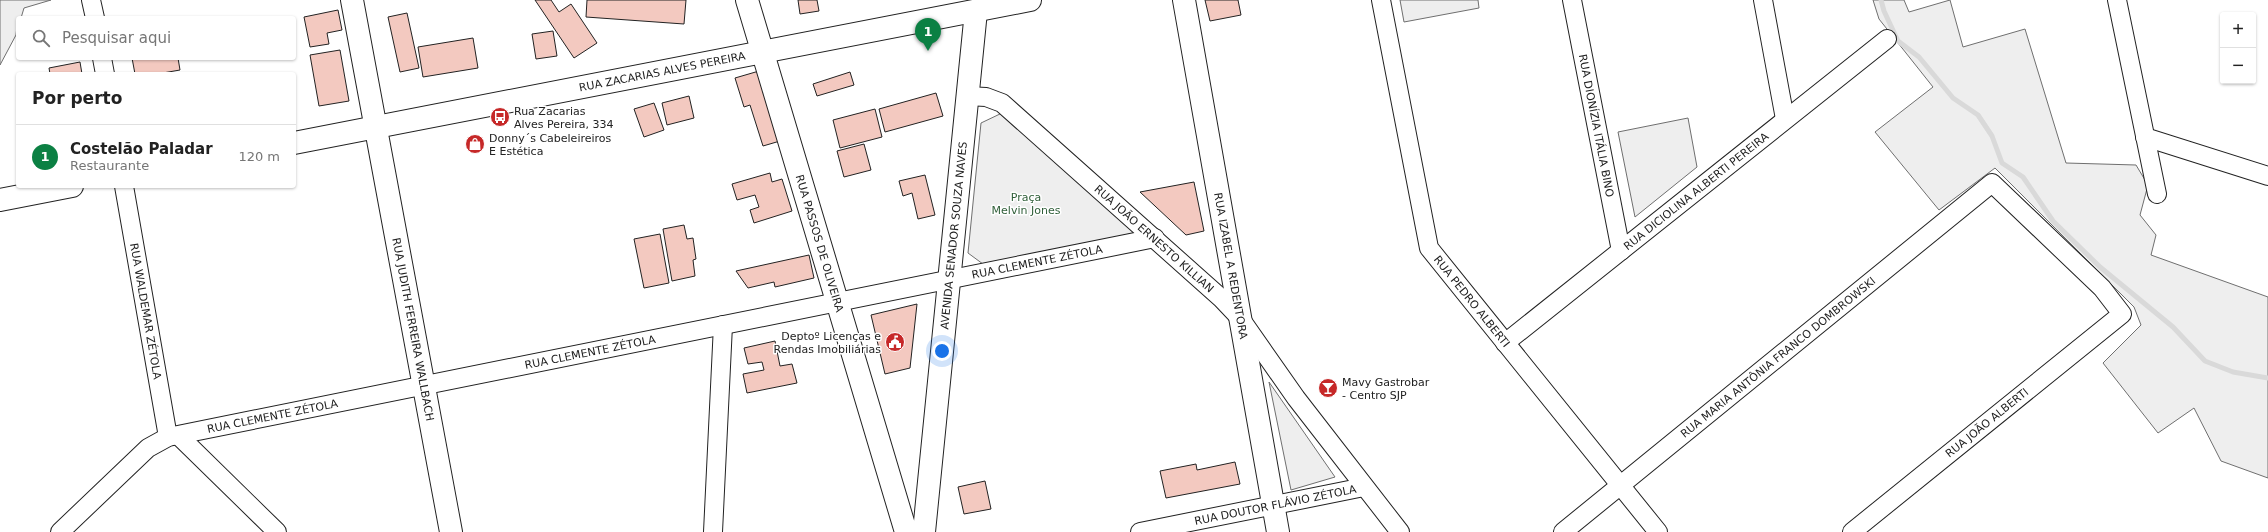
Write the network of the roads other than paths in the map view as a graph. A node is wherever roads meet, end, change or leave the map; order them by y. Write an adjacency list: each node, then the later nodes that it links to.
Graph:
1 (92, 0): 11 (street)
2 (352, 0): 18 (main road, RUA JUDITH FERREIRA WALLBACH)
3 (747, 0): 13 (main road, RUA PASSOS DE OLIVEIRA)
4 (1030, 0): 10 (main road, RUA ZACARIAS ALVES PEREIRA)
5 (1184, 0): 31 (main road, RUA IZABEL A REDENTORA)
6 (1381, 0): 33 (street, RUA PEDRO ALBERTI)
7 (1572, 0): 28 (street, RUA DIONÍZIA ITÁLIA BINO)
8 (1763, 0): 17 (street)
9 (2117, 0): 19 (street)
10 (974, 5): 13 (main road, RUA ZACARIAS ALVES PEREIRA); 16 (main road, AVENIDA SENADOR SOUZA NAVES)
11 (95, 16)
12 (1887, 39): 17 (street, RUA DICIOLINA ALBERTI PEREIRA)
13 (763, 52): 18 (main road, RUA ZACARIAS ALVES PEREIRA); 30 (main road, RUA PASSOS DE OLIVEIRA)
14 (102, 60): 15 (street)
15 (105, 72)
16 (967, 96): 27 (street, RUA JOÃO ERNESTO KILLIAN); 29 (main road, AVENIDA SENADOR SOUZA NAVES)
17 (1785, 119): 28 (street, RUA DICIOLINA ALBERTI PEREIRA)
18 (376, 127): 20 (main road, RUA ZACARIAS ALVES PEREIRA); 34 (main road, RUA JUDITH FERREIRA WALLBACH)
19 (2145, 137): 21 (street); 25 (street)
20 (296, 143)
21 (2268, 176)
22 (1992, 183): 36 (street, RUA MARIA ANTÔNIA FRANCO DOMBROWSKI); 50 (street, RUA JOÃO ALBERTI)
23 (62, 188): 26 (main road)
24 (124, 188): 35 (street, RUA WALDEMAR ZÉTOLA)
25 (2157, 194)
26 (0, 200)
27 (1155, 238): 29 (street, RUA CLEMENTE ZÉTOLA); 31 (street, RUA JOÃO ERNESTO KILLIAN)
28 (1621, 250): 33 (street, RUA DICIOLINA ALBERTI PEREIRA)
29 (949, 280): 30 (street, RUA CLEMENTE ZÉTOLA); 44 (main road, AVENIDA SENADOR SOUZA NAVES)
30 (838, 303): 32 (street, RUA CLEMENTE ZÉTOLA); 43 (main road, RUA PASSOS DE OLIVEIRA)
31 (1240, 318): 37 (street, RUA JOÃO ERNESTO KILLIAN); 38 (main road, RUA IZABEL A REDENTORA)
32 (723, 325): 34 (street, RUA CLEMENTE ZÉTOLA); 42 (street)
33 (1505, 343): 36 (street, RUA PEDRO ALBERTI)
34 (424, 386): 35 (street, RUA CLEMENTE ZÉTOLA); 41 (main road, RUA JUDITH FERREIRA WALLBACH)
35 (174, 436): 39 (street, RUA CLEMENTE ZÉTOLA); 40 (street)
36 (1620, 485): 48 (street, RUA MARIA ANTÔNIA FRANCO DOMBROWSKI); 49 (street, RUA PEDRO ALBERTI)
37 (1364, 487): 38 (street, RUA DOUTOR FLÁVIO ZÉTOLA); 47 (street, RUA JOÃO ERNESTO KILLIAN)
38 (1273, 505): 45 (street, RUA DOUTOR FLÁVIO ZÉTOLA); 46 (main road, RUA IZABEL A REDENTORA)
39 (60, 532)
40 (277, 532)
41 (451, 532)
42 (713, 532)
43 (906, 532)
44 (924, 532)
45 (1140, 532)
46 (1278, 532)
47 (1400, 532)
48 (1563, 532)
49 (1658, 532)
50 (1852, 532)

